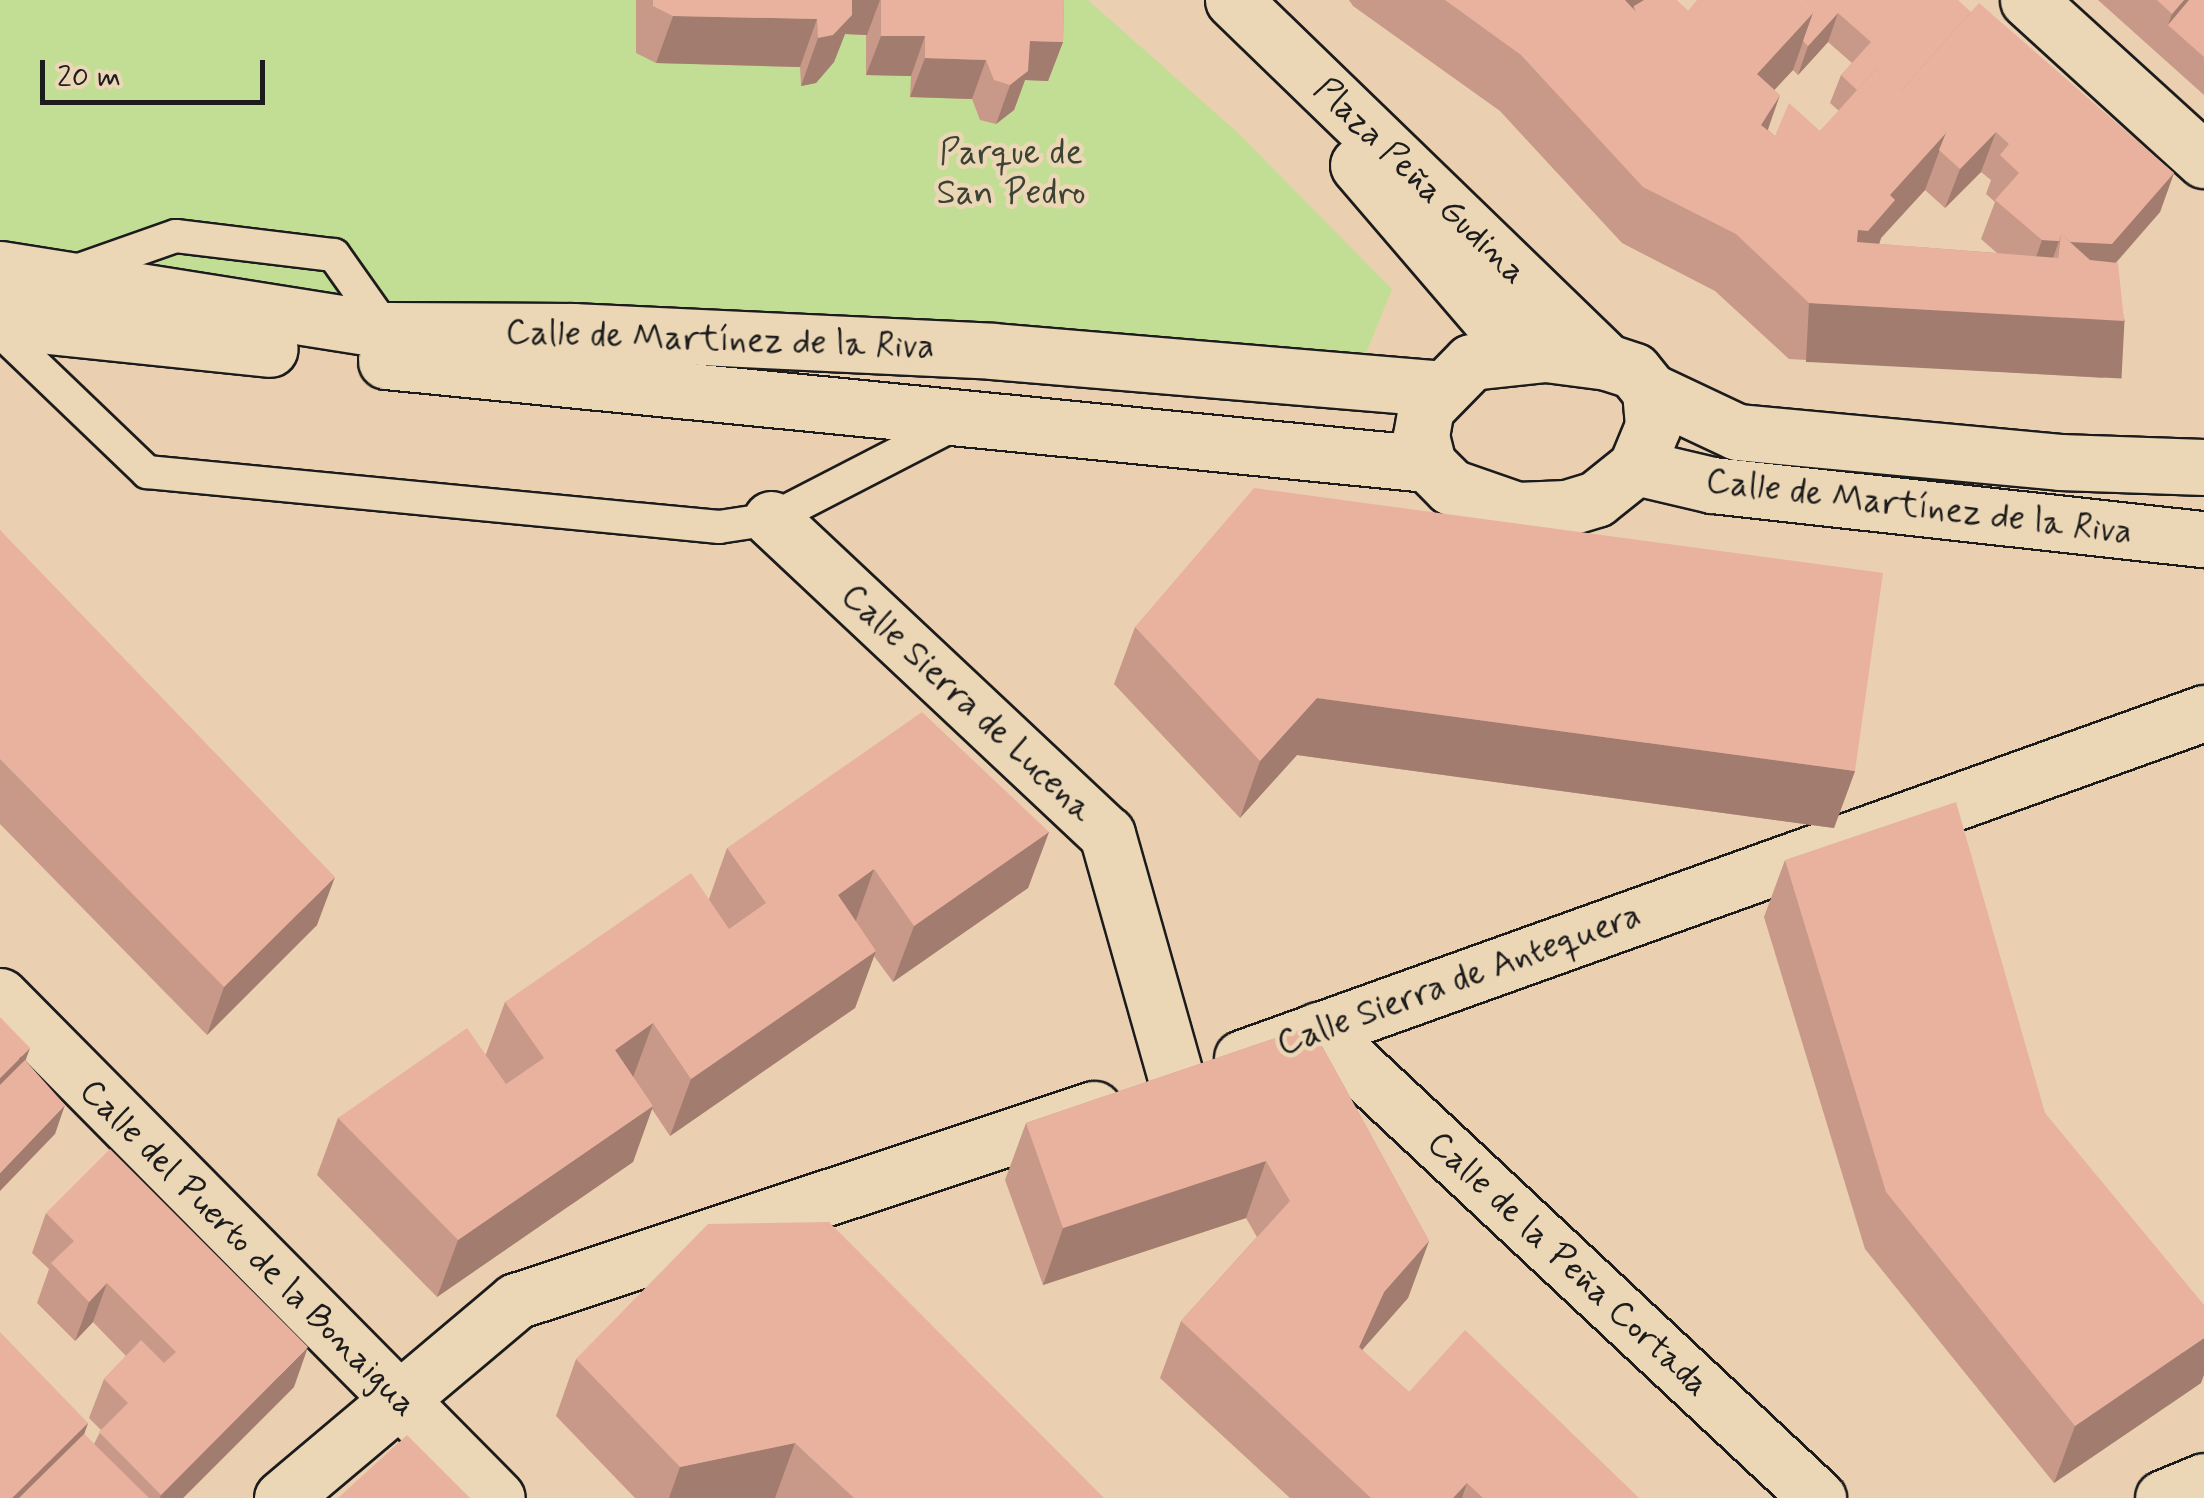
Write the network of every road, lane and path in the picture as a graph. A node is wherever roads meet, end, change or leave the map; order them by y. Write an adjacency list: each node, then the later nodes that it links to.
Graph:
1 (1216, 0): 8 (street, Plaza Peña Gudina)
2 (1233, 0): 9 (street, Plaza Peña Gudina)
3 (2028, 0): 4 (street)
4 (2204, 160)
5 (23, 275): 10 (street, Calle de Martínez de la Riva)
6 (0, 321): 11 (street, Calle de Martínez de la Riva)
7 (0, 330): 15 (lane)
8 (1522, 356): 9 (street); 10 (street)
9 (1629, 376): 13 (street); 14 (street, Calle de Martínez de la Riva)
10 (1442, 389): 12 (street)
11 (964, 420): 12 (street, Calle de Martínez de la Riva); 15 (lane)
12 (1428, 464): 13 (street)
13 (1636, 467): 16 (street, Calle de Martínez de la Riva)
14 (2204, 467)
15 (771, 519): 20 (street, Calle Sierra de Lucena)
16 (2204, 539)
17 (2204, 714): 19 (street, Calle Sierra de Antequera)
18 (0, 996): 21 (street, Calle del Puerto de la Bonaigua)
19 (1318, 1030): 20 (street, Calle Sierra de Antequera); 25 (street, Calle de la Peña Cortada)
20 (1177, 1081): 21 (street, Calle Sierra de Antequera)
21 (394, 1397): 23 (street, Calle Sierra de Antequera); 24 (street, Calle del Puerto de la Bonaigua)
22 (2204, 1481): 26 (street)
23 (282, 1498)
24 (497, 1498)
25 (1818, 1498)
26 (2164, 1498)

